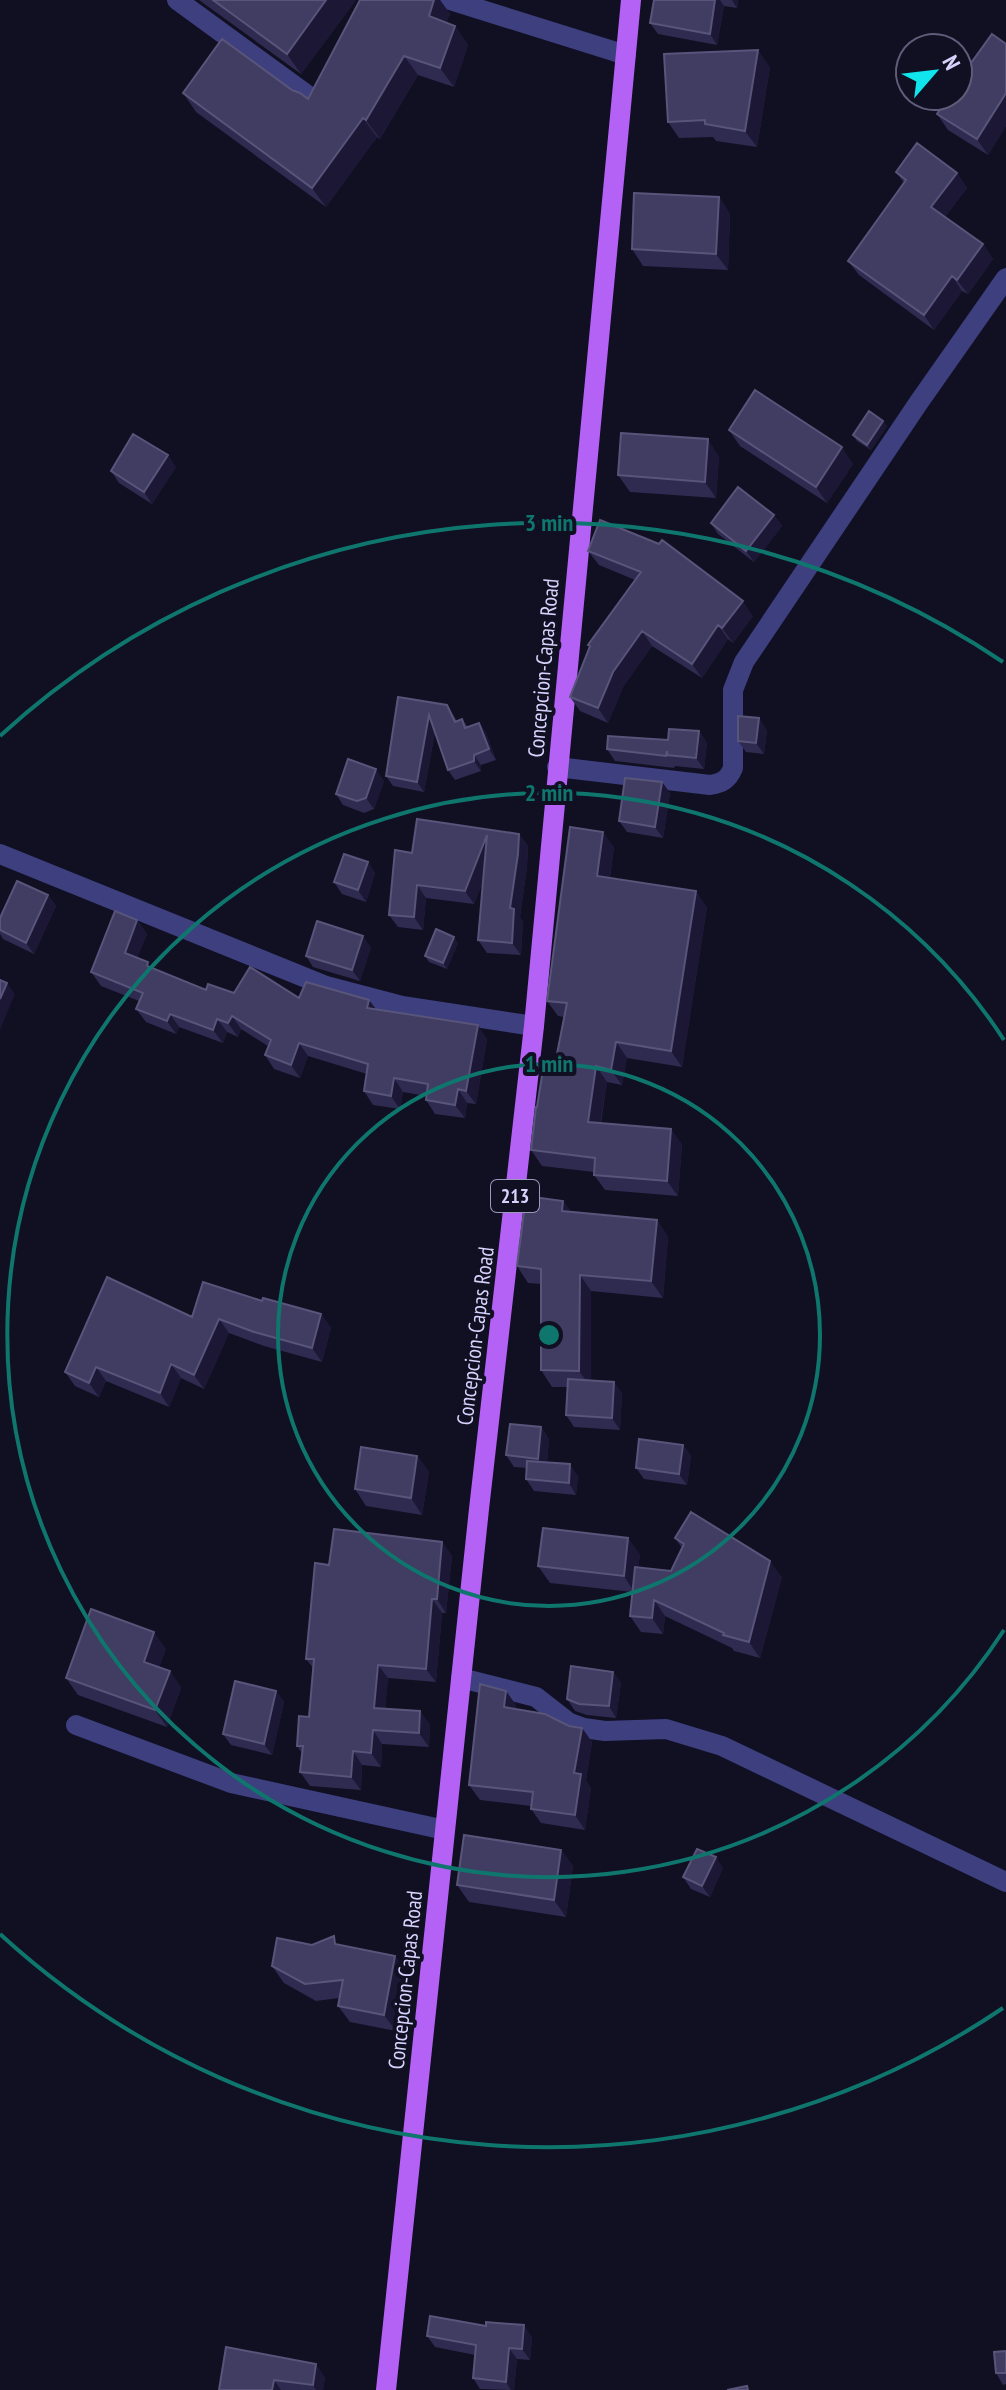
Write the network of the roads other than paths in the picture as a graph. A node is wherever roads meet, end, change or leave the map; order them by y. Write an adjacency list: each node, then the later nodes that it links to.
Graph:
1 (177, 0): 5 (street)
2 (450, 0): 4 (street)
3 (631, 0): 4 (main road, Concepcion-Capas Road / 213)
4 (626, 55): 7 (main road, Concepcion-Capas Road / 213)
5 (313, 99)
6 (1006, 278): 7 (street)
7 (557, 767): 9 (main road, Concepcion-Capas Road / 213)
8 (0, 854): 9 (street)
9 (534, 1026): 10 (main road, Concepcion-Capas Road / 213)
10 (461, 1678): 12 (main road, Concepcion-Capas Road / 213); 13 (street)
11 (76, 1725): 12 (street)
12 (445, 1830): 14 (main road, Concepcion-Capas Road / 213)
13 (1006, 1882)
14 (386, 2390)

